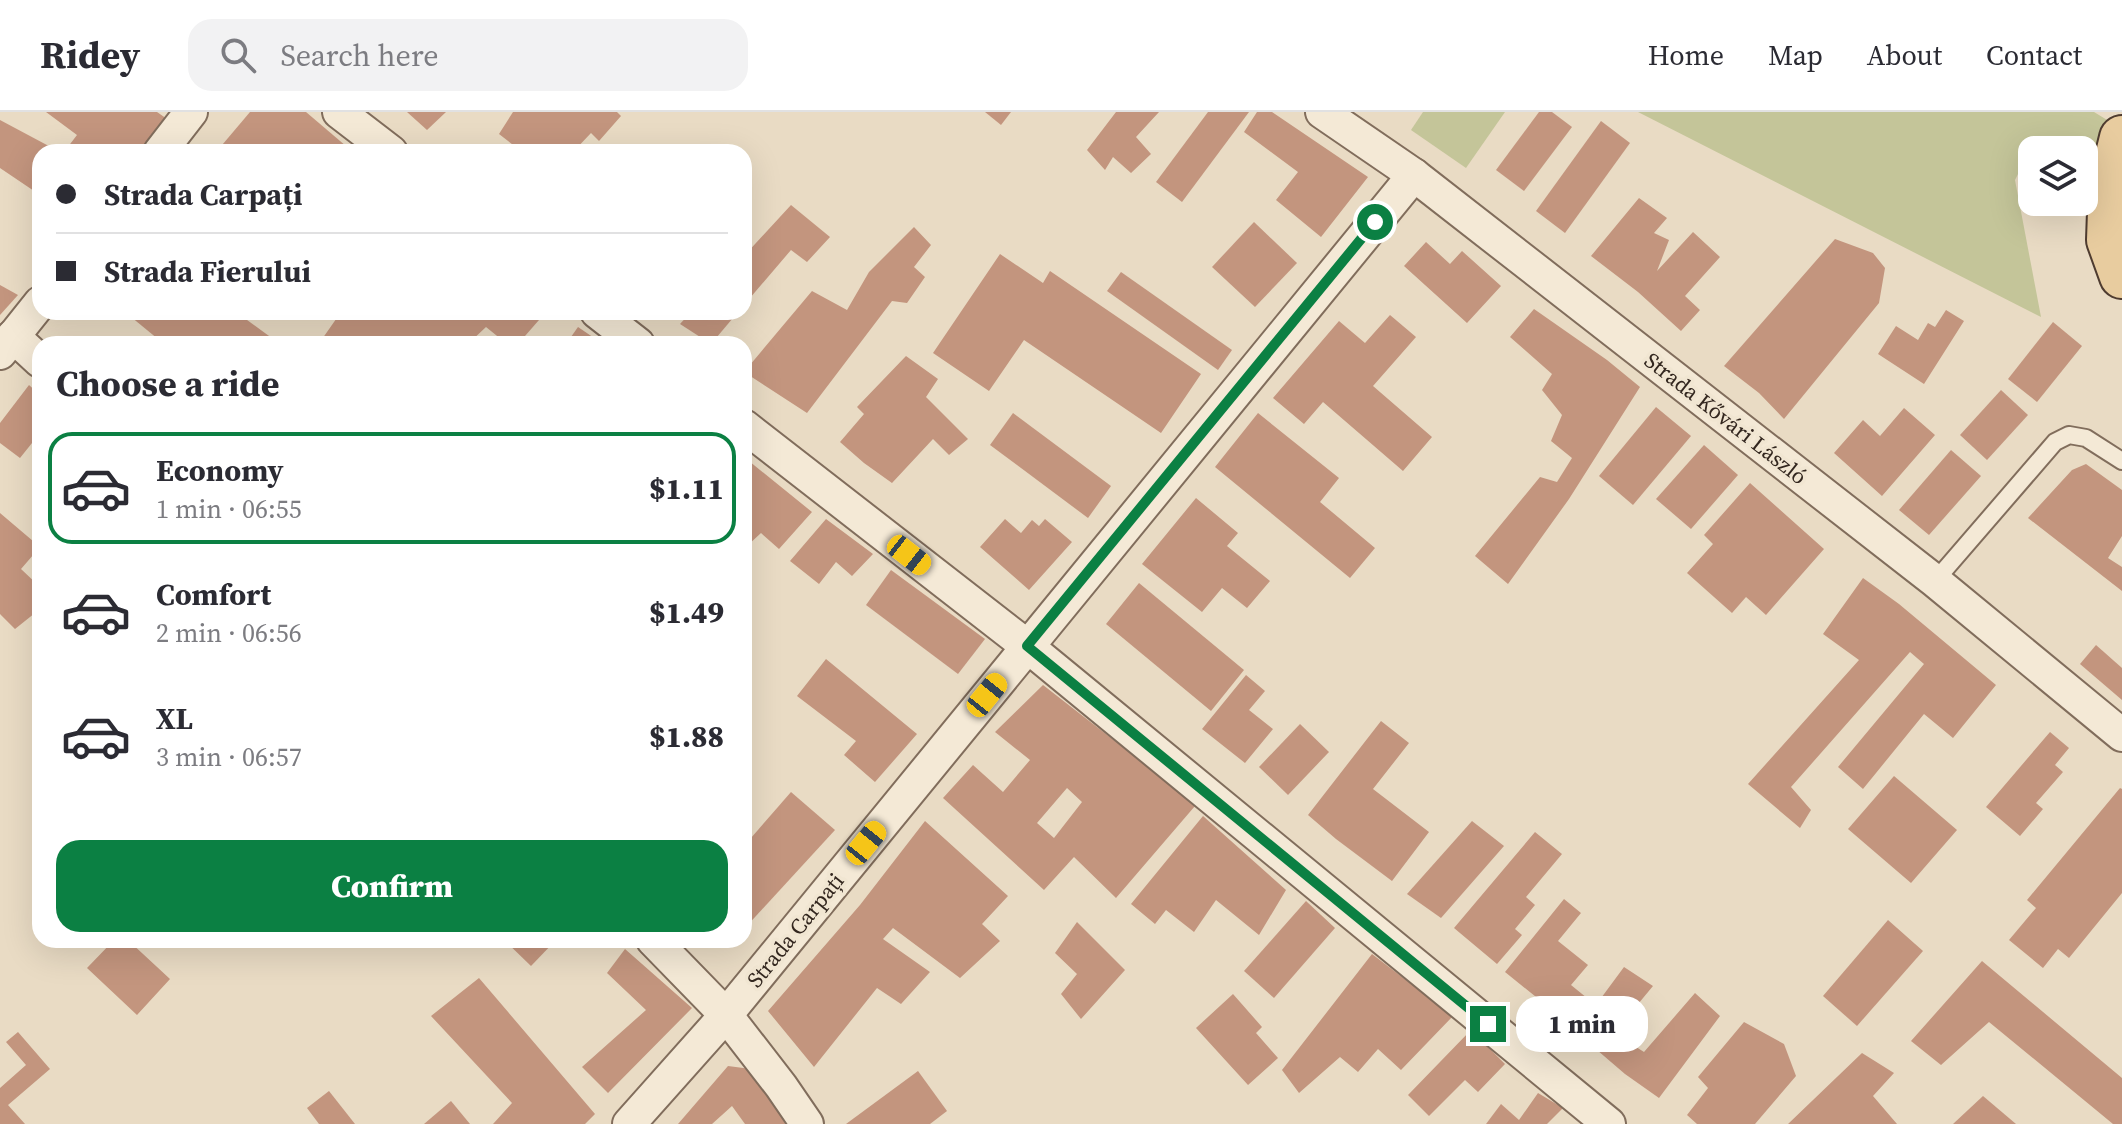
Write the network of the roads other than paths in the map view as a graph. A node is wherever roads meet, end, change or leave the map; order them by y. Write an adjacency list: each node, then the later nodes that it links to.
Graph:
1 (191, 112): 5 (street)
2 (339, 112): 6 (street)
3 (1322, 112): 7 (street, Strada Kővári László)
4 (2122, 138): 8 (main road)
5 (166, 144)
6 (381, 144)
7 (1414, 175): 16 (street, Strada Kővári László); 17 (street, Strada Carpați)
8 (2122, 276)
9 (32, 313): 12 (street)
10 (607, 320): 11 (street)
11 (628, 336)
12 (7, 345): 13 (street)
13 (32, 357)
14 (752, 432): 17 (street)
15 (2122, 461): 16 (lane)
16 (1935, 581): 18 (street, Strada Kővári László)
17 (1027, 646): 20 (street, Strada Carpați); 23 (street)
18 (2122, 735)
19 (661, 948): 20 (street)
20 (726, 1015): 21 (street, Strada Carpați); 22 (street)
21 (629, 1124)
22 (807, 1124)
23 (1609, 1124)

